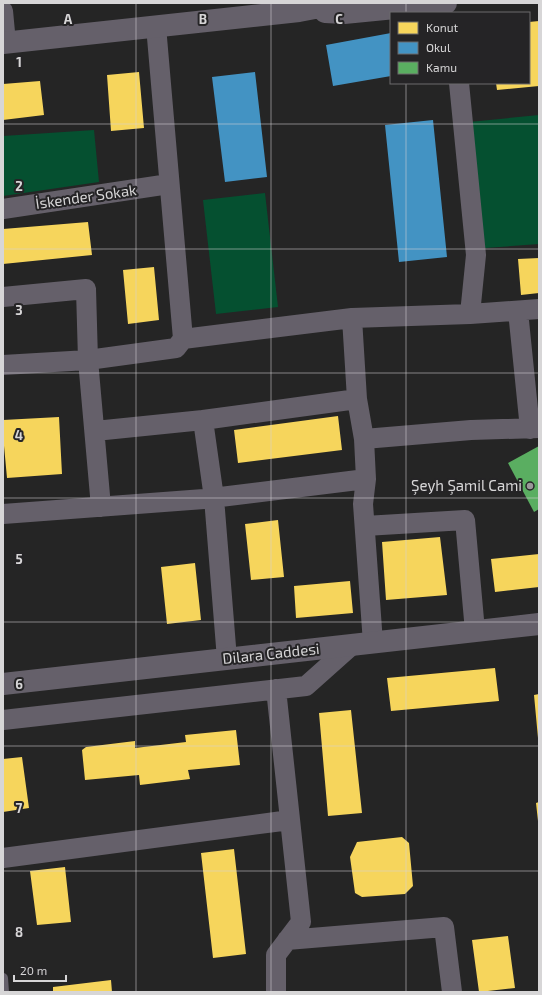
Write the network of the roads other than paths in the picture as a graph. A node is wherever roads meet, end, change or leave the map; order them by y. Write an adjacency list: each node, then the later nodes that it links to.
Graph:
1 (341, 3): 4 (street)
2 (446, 3): 4 (street)
3 (266, 8): 4 (street); 6 (street)
4 (299, 10)
5 (3, 11): 7 (street)
6 (156, 26): 7 (street); 9 (street)
7 (5, 43)
8 (459, 84): 14 (street)
9 (169, 184): 10 (street, İskender Sokak); 16 (street)
10 (3, 209)
11 (3, 297): 17 (street)
12 (539, 309): 13 (street)
13 (518, 310): 14 (street); 21 (street)
14 (470, 314): 15 (street)
15 (352, 318): 16 (street); 19 (street)
16 (183, 339): 17 (street)
17 (88, 360): 18 (street); 22 (street)
18 (3, 365)
19 (357, 399): 20 (street); 23 (street)
20 (203, 420): 22 (street); 25 (street)
21 (534, 428): 23 (street)
22 (94, 431): 26 (street)
23 (364, 439): 24 (street)
24 (366, 478): 25 (street); 28 (street)
25 (214, 498): 26 (street); 32 (street)
26 (101, 507): 27 (street)
27 (3, 514)
28 (365, 526): 30 (street); 31 (street)
29 (539, 624): 30 (street, Dilara Caddesi)
30 (475, 631): 31 (street, Dilara Caddesi)
31 (362, 644): 32 (street, Dilara Caddesi); 34 (street)
32 (227, 659): 33 (street, Dilara Caddesi)
33 (3, 684)
34 (276, 689): 35 (street); 36 (street)
35 (3, 720)
36 (290, 820): 37 (street); 38 (street)
37 (3, 858)
38 (287, 940): 41 (street); 42 (street)
39 (3, 978): 40 (lane)
40 (4, 992)
41 (276, 992)
42 (452, 992)

